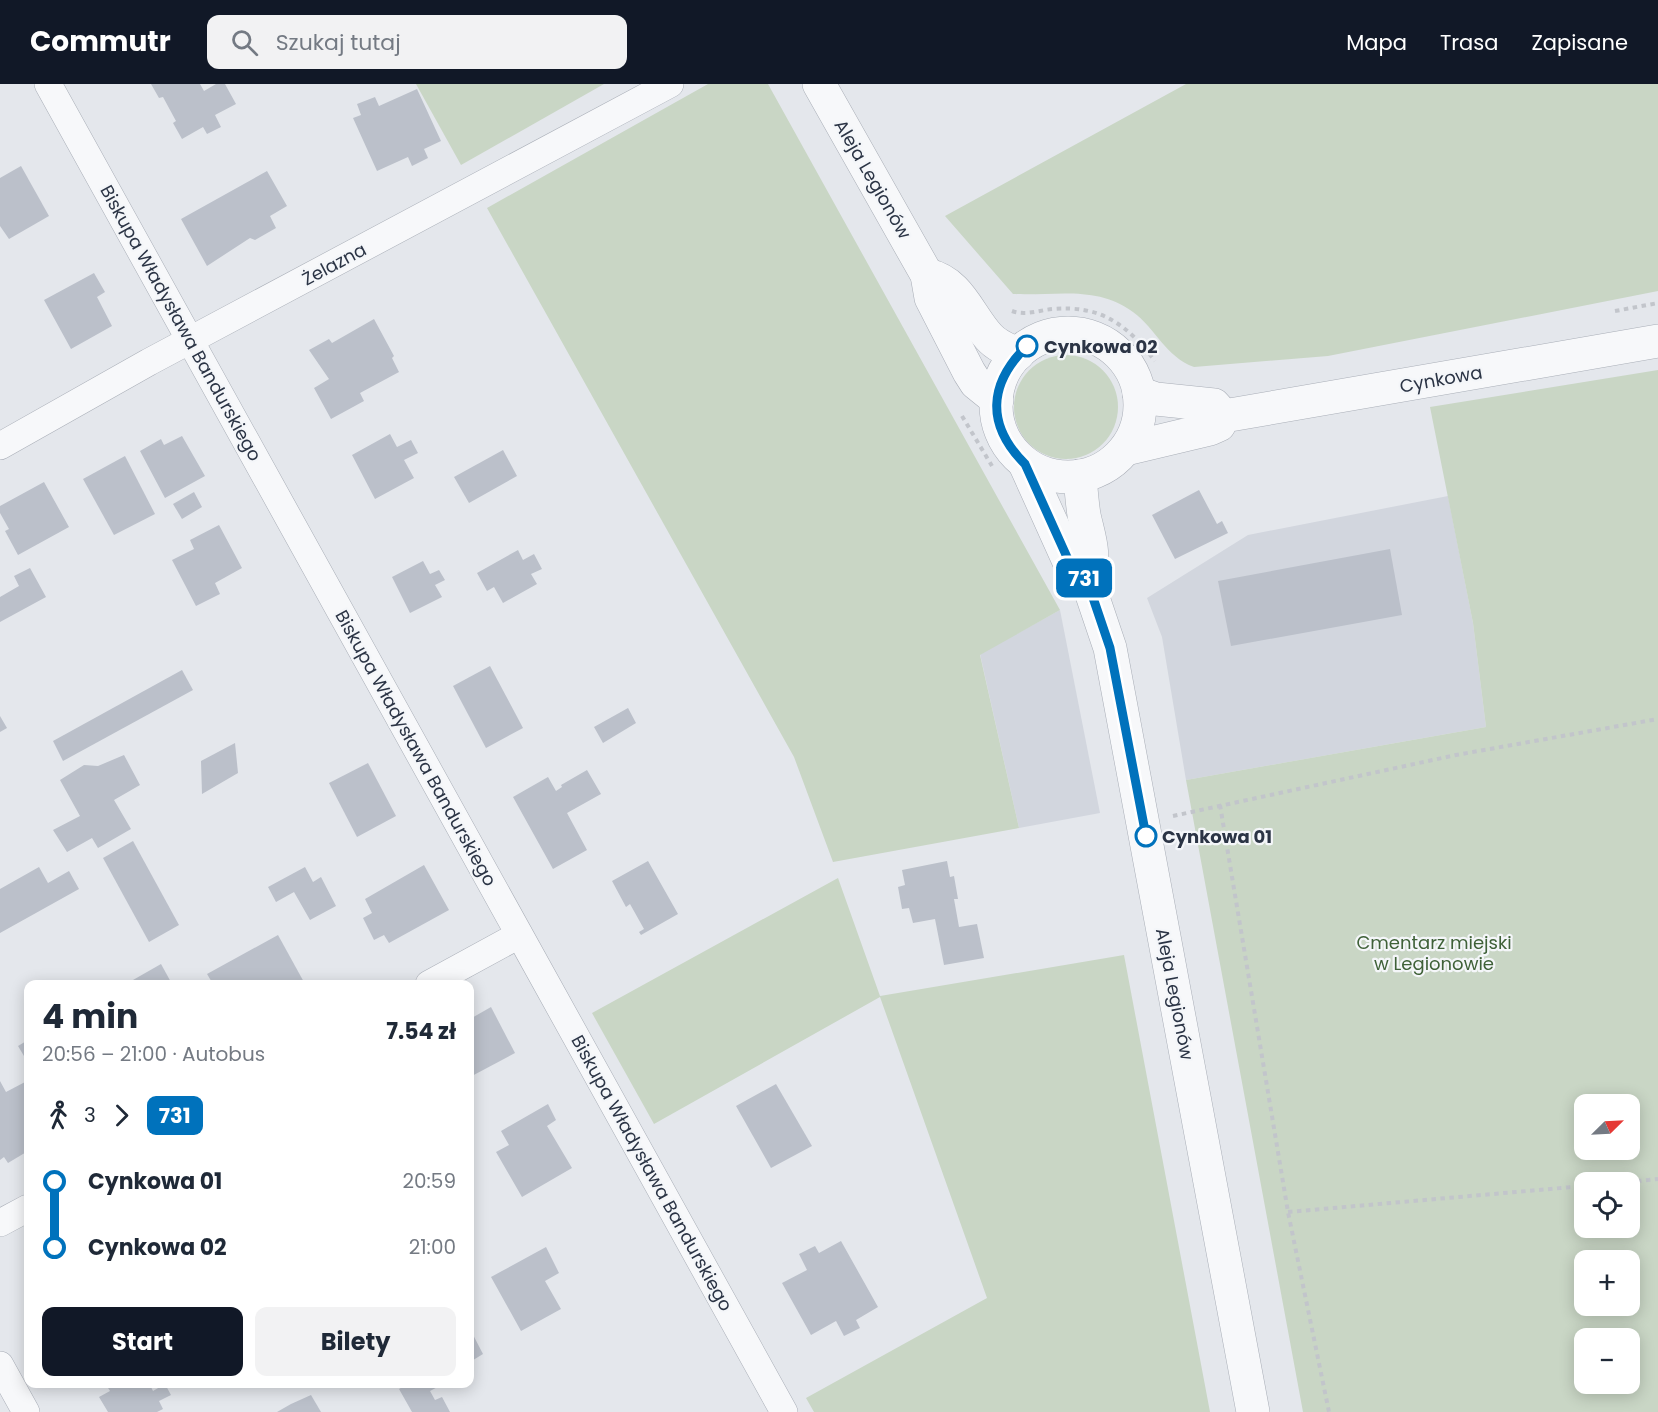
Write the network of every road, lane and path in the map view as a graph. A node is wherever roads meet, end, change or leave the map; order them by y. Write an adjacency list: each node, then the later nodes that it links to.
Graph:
1 (48, 84): 6 (street, Biskupa Władysława Bandurskiego)
2 (669, 84): 6 (street, Żelazna)
3 (819, 84): 4 (street, Aleja Legionów)
4 (927, 275): 8 (street); 11 (street, Aleja Legionów)
5 (1004, 311): 9 (path)
6 (191, 340): 14 (street, Żelazna); 22 (street, Biskupa Władysława Bandurskiego)
7 (1658, 341): 13 (street, Cynkowa)
8 (1018, 354): 10 (street); 11 (street)
9 (1162, 370)
10 (1139, 393): 13 (street); 15 (street)
11 (996, 400): 16 (street)
12 (957, 408): 16 (path)
13 (1224, 416): 15 (street, Cynkowa)
14 (0, 446)
15 (1126, 449): 17 (street)
16 (1010, 467): 17 (street); 18 (street, Aleja Legionów)
17 (1080, 476): 18 (street, Aleja Legionów)
18 (1087, 580): 33 (street, Aleja Legionów)
19 (1658, 719): 20 (path)
20 (1220, 805): 21 (path); 28 (path)
21 (1167, 817)
22 (519, 935): 23 (street); 32 (street, Biskupa Władysława Bandurskiego)
23 (436, 980)
24 (1658, 1179): 25 (path)
25 (1640, 1181)
26 (1574, 1187): 28 (path)
27 (24, 1210): 29 (street)
28 (1288, 1212): 34 (path)
29 (0, 1223)
30 (0, 1365): 31 (street)
31 (26, 1412)
32 (784, 1412)
33 (1253, 1412)
34 (1329, 1412)

